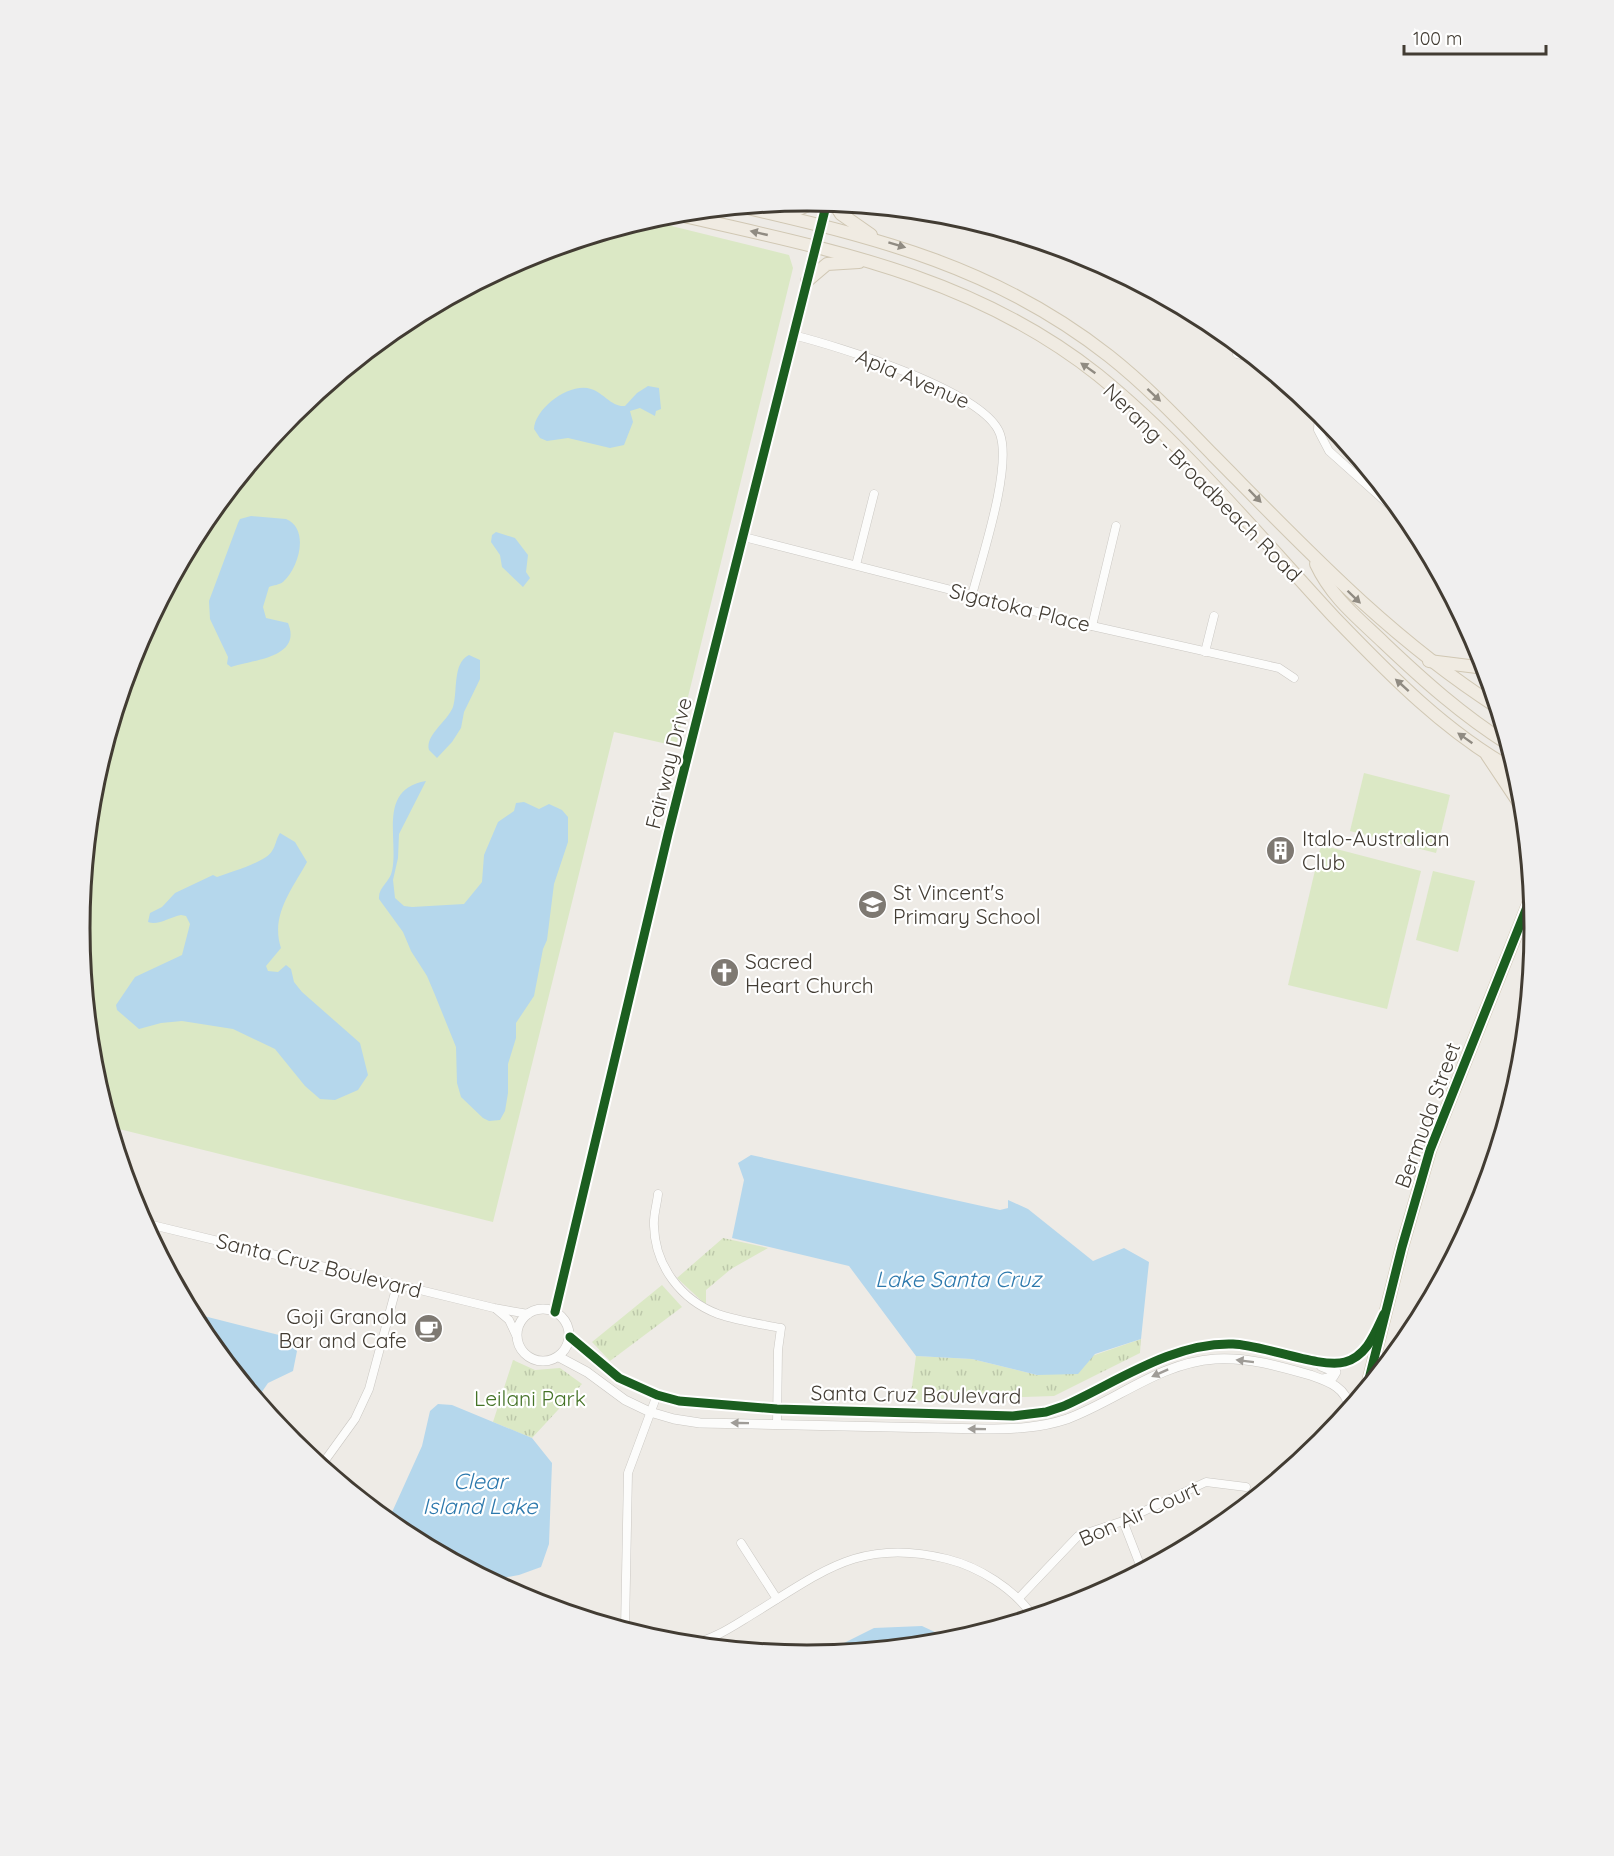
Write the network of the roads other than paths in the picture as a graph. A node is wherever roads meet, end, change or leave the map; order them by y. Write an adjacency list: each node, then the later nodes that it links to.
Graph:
1 (792, 212): 5 (main road)
2 (824, 212): 7 (street)
3 (840, 212): 8 (main road)
4 (768, 213): 5 (main road, Nerang - Broadbeach Road)
5 (782, 216): 7 (main road, Nerang - Broadbeach Road)
6 (701, 219): 9 (main road, Nerang - Broadbeach Road, one-way to 6)
7 (821, 225): 8 (main road, Nerang - Broadbeach Road); 9 (street, Fairway Drive)
8 (877, 239): 18 (main road, Nerang - Broadbeach Road, one-way to 18)
9 (816, 246): 10 (main road, Nerang - Broadbeach Road); 11 (street, Fairway Drive)
10 (876, 262): 11 (main road); 29 (main road, Nerang - Broadbeach Road, one-way to 10)
11 (807, 281): 12 (street, Fairway Drive)
12 (793, 335): 17 (street, Fairway Drive); 20 (street, Apia Avenue)
13 (1318, 426): 15 (street)
14 (874, 494): 19 (street)
15 (1378, 495)
16 (1116, 525): 22 (street)
17 (744, 537): 19 (street, Sigatoka Place); 37 (street, Fairway Drive)
18 (1313, 556): 24 (main road, Nerang - Broadbeach Road, one-way to 24); 28 (main road)
19 (856, 565): 20 (street, Sigatoka Place)
20 (972, 595): 22 (street, Sigatoka Place)
21 (1214, 616): 23 (street)
22 (1092, 626): 23 (street, Sigatoka Place)
23 (1205, 652): 26 (street, Sigatoka Place)
24 (1428, 660): 25 (main road); 27 (main road, Nerang - Broadbeach Road)
25 (1474, 666)
26 (1294, 678)
27 (1487, 700)
28 (1499, 738)
29 (1485, 751): 30 (main road, Nerang - Broadbeach Road); 31 (main road)
30 (1505, 764)
31 (1510, 790)
32 (1523, 916): 39 (main road, Bermuda Street)
33 (658, 1194): 50 (street)
34 (156, 1226): 35 (street, Santa Cruz Boulevard)
35 (397, 1285): 36 (street, Santa Cruz Boulevard); 53 (street)
36 (494, 1308): 38 (street, Santa Cruz Boulevard); 40 (street)
37 (555, 1312): 38 (street); 41 (street)
38 (528, 1314): 40 (street)
39 (1384, 1314): 43 (street, Santa Cruz Boulevard); 46 (main road, Bermuda Street)
40 (516, 1335): 44 (street)
41 (570, 1336): 44 (street); 48 (street, Santa Cruz Boulevard)
42 (1215, 1344): 43 (street, Santa Cruz Boulevard); 45 (street); 50 (street, Santa Cruz Boulevard)
43 (1280, 1351): 47 (street)
44 (559, 1357): 51 (street, Santa Cruz Boulevard)
45 (1216, 1359): 47 (street, Santa Cruz Boulevard, one-way to 45); 52 (street, Santa Cruz Boulevard, one-way to 52)
46 (1371, 1370)
47 (1323, 1379): 49 (street, Santa Cruz Boulevard)
48 (657, 1395): 50 (street, Santa Cruz Boulevard); 51 (street)
49 (1346, 1401)
50 (777, 1409): 52 (street)
51 (650, 1412): 52 (street, Santa Cruz Boulevard, one-way to 51); 61 (street)
52 (777, 1424)
53 (326, 1459)
54 (1246, 1487): 55 (street, Bon Air Court)
55 (1123, 1521): 57 (street); 58 (street, Bon Air Court)
56 (741, 1543): 59 (street)
57 (1139, 1563)
58 (1018, 1598): 59 (street); 60 (street)
59 (777, 1599): 62 (street)
60 (1028, 1610)
61 (625, 1622)
62 (709, 1638)

